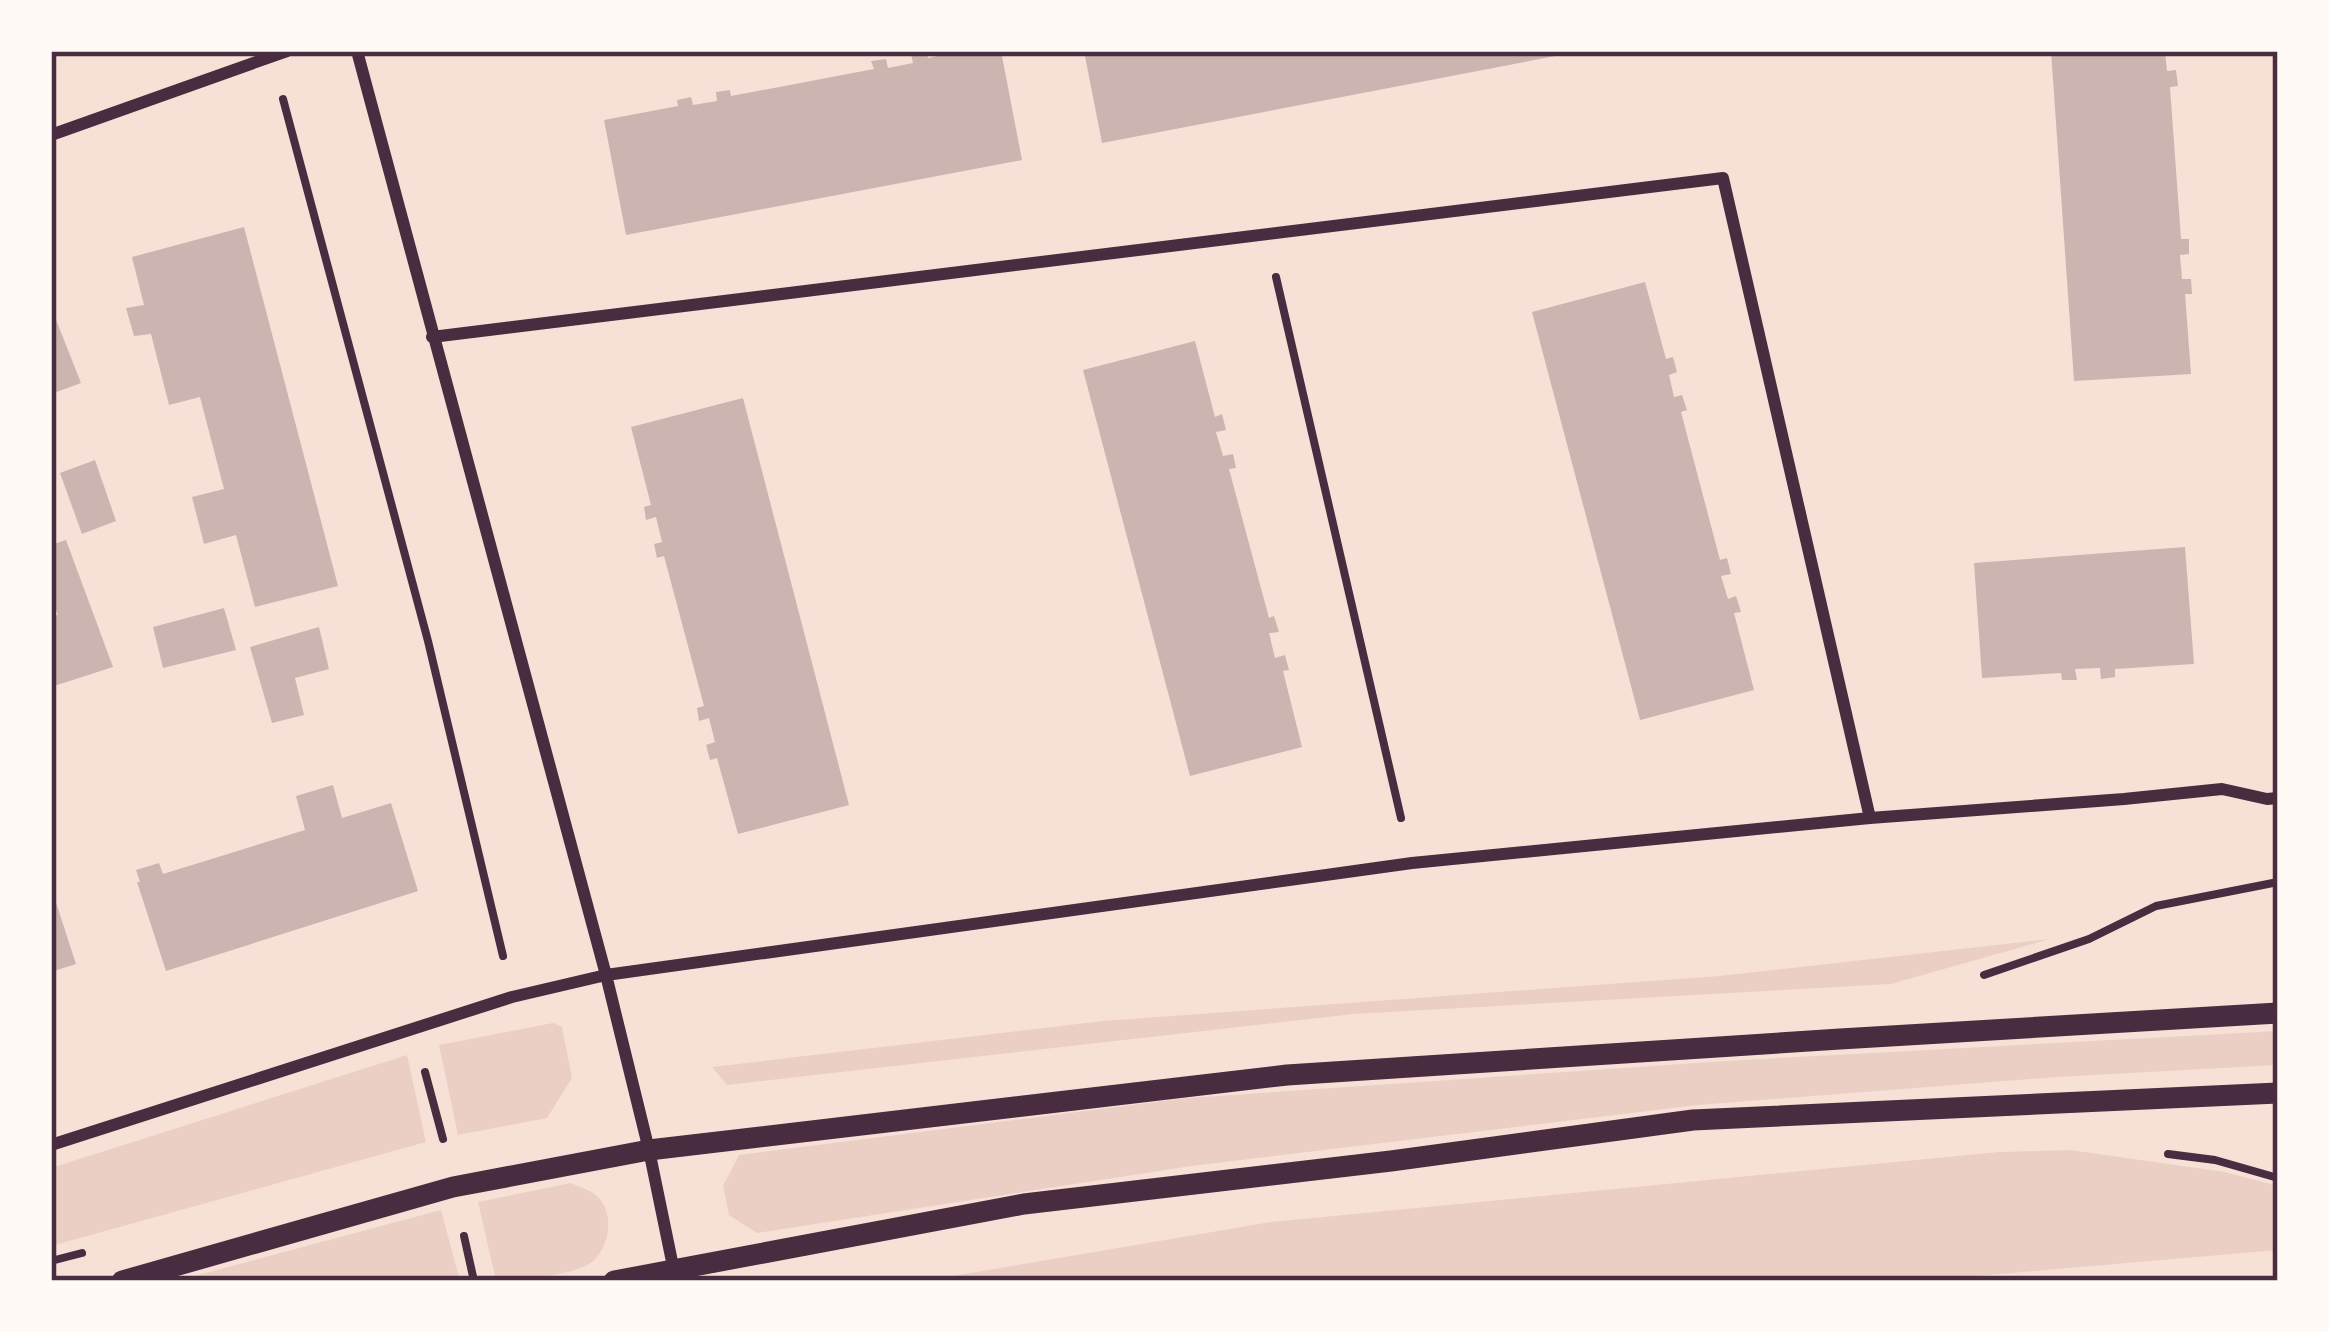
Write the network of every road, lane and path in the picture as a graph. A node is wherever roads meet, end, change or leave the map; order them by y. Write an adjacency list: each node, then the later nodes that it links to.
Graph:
1 (287, 51): 3 (street)
2 (357, 51): 6 (street)
3 (272, 57): 4 (street); 11 (path)
4 (51, 135)
5 (1266, 235): 6 (street); 8 (street); 9 (path)
6 (432, 337): 10 (street)
7 (2278, 798): 8 (street)
8 (1870, 818): 9 (street)
9 (1412, 863): 10 (street)
10 (606, 975): 11 (street); 15 (street)
11 (512, 997): 14 (street)
12 (2278, 1013): 15 (street)
13 (2278, 1093): 18 (street)
14 (51, 1145)
15 (649, 1150): 18 (street); 19 (street)
16 (2162, 1153): 17 (path)
17 (2278, 1178)
18 (675, 1275): 20 (street)
19 (122, 1281)
20 (614, 1281)

